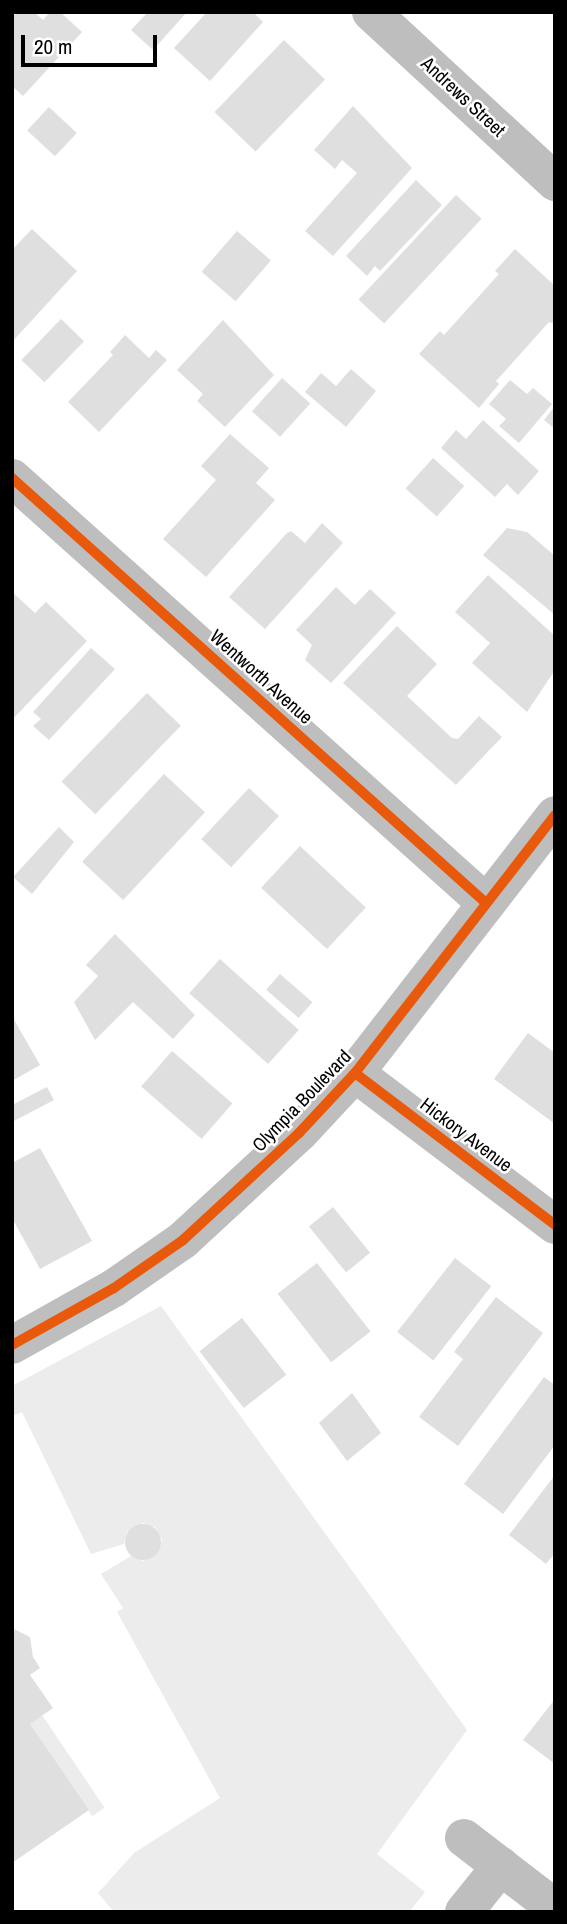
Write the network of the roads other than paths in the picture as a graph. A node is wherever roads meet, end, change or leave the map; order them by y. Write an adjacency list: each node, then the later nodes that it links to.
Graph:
1 (371, 12): 2 (street, Andrews Street)
2 (555, 182)
3 (12, 478): 5 (street, Wentworth Avenue)
4 (555, 815): 5 (street, Olympia Boulevard)
5 (486, 903): 6 (street, Olympia Boulevard)
6 (355, 1073): 7 (street, Hickory Avenue); 8 (street, Olympia Boulevard)
7 (555, 1225)
8 (12, 1345)
9 (464, 1838): 10 (street)
10 (501, 1866): 11 (street); 12 (street)
11 (555, 1908)
12 (464, 1912)

